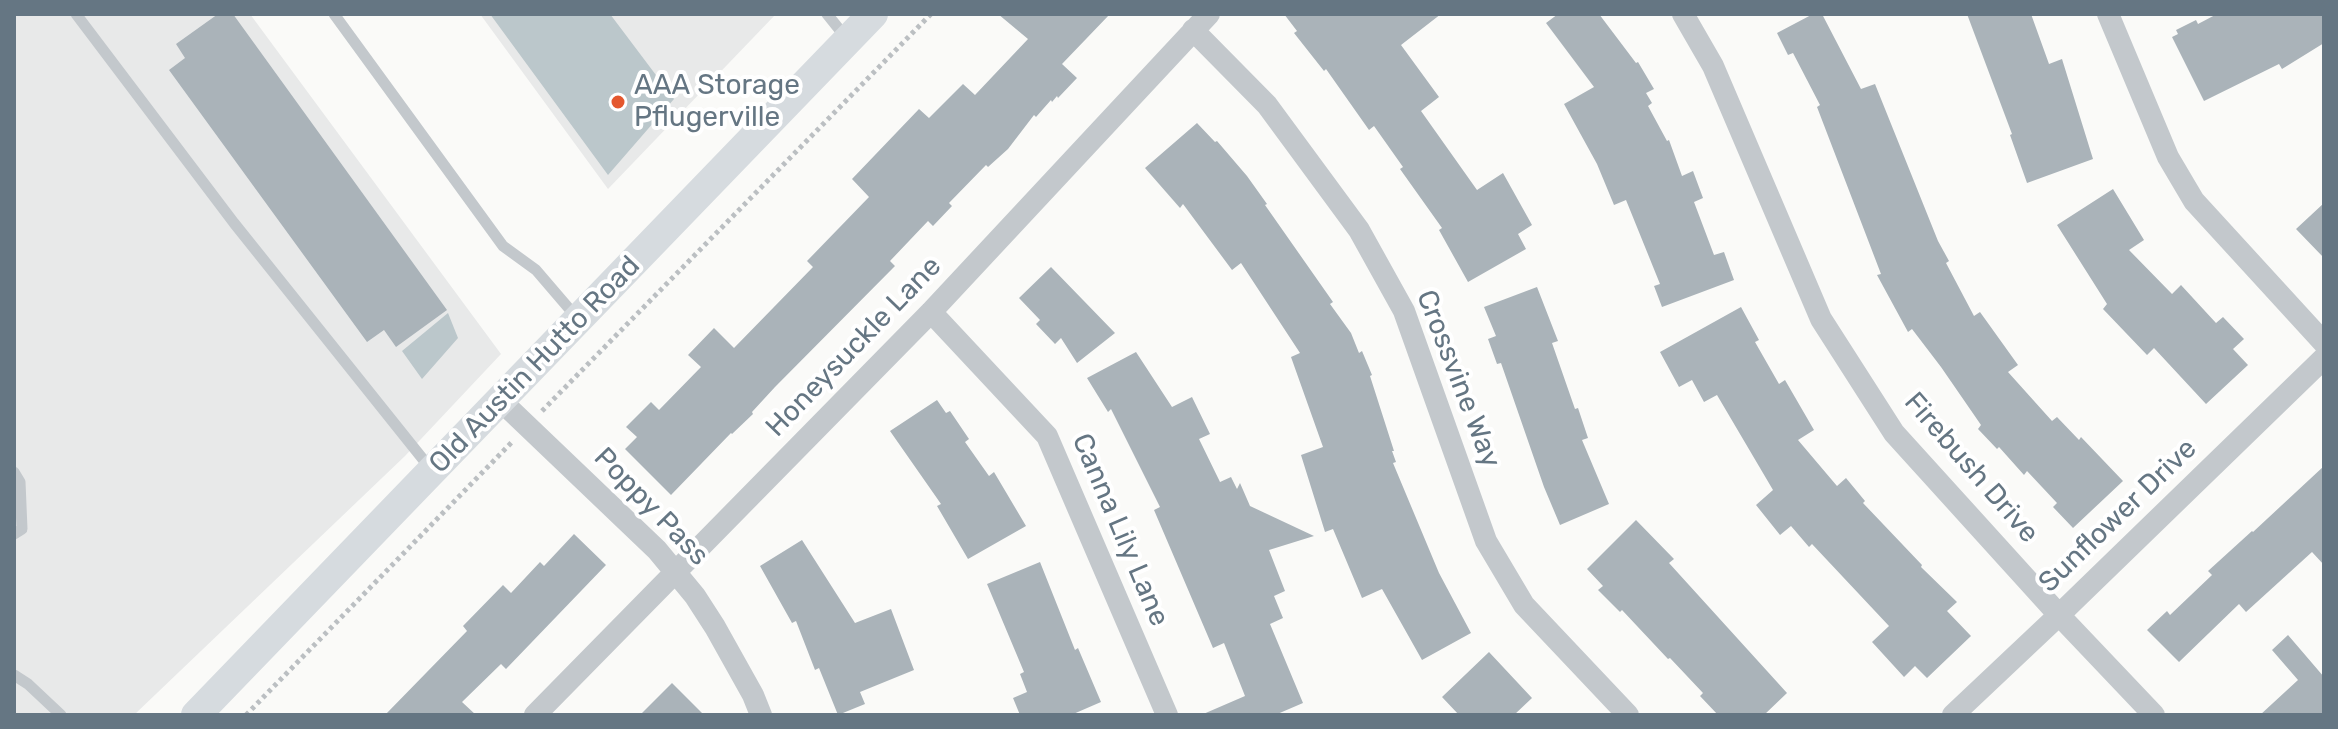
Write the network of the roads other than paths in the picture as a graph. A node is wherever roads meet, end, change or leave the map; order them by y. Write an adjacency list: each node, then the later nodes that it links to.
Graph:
1 (76, 14): 15 (lane)
2 (334, 14): 11 (lane)
3 (827, 14): 9 (lane)
4 (873, 14): 9 (street, Old Austin Hutto Road)
5 (1209, 14): 8 (street, Honeysuckle Lane)
6 (1683, 14): 19 (street, Firebush Drive)
7 (2108, 14): 12 (street)
8 (1193, 30): 10 (street, Honeysuckle Lane); 26 (street, Crossvine Way)
9 (848, 40): 11 (street, Old Austin Hutto Road)
10 (931, 312): 18 (street, Honeysuckle Lane); 25 (street, Canna Lily Lane)
11 (579, 320): 14 (street, Old Austin Hutto Road)
12 (2324, 343)
13 (2324, 358): 19 (street, Sunflower Drive)
14 (500, 400): 15 (street, Old Austin Hutto Road); 18 (street, Poppy Pass)
15 (433, 471): 22 (street, Old Austin Hutto Road)
16 (14, 472): 17 (lane)
17 (14, 534)
18 (675, 572): 23 (street, Honeysuckle Lane); 24 (street, Poppy Pass)
19 (2059, 615): 27 (street, Sunflower Drive); 28 (street, Firebush Drive)
20 (14, 675): 21 (lane)
21 (61, 715)
22 (196, 715)
23 (535, 715)
24 (761, 715)
25 (1167, 715)
26 (1628, 715)
27 (1953, 715)
28 (2154, 715)

